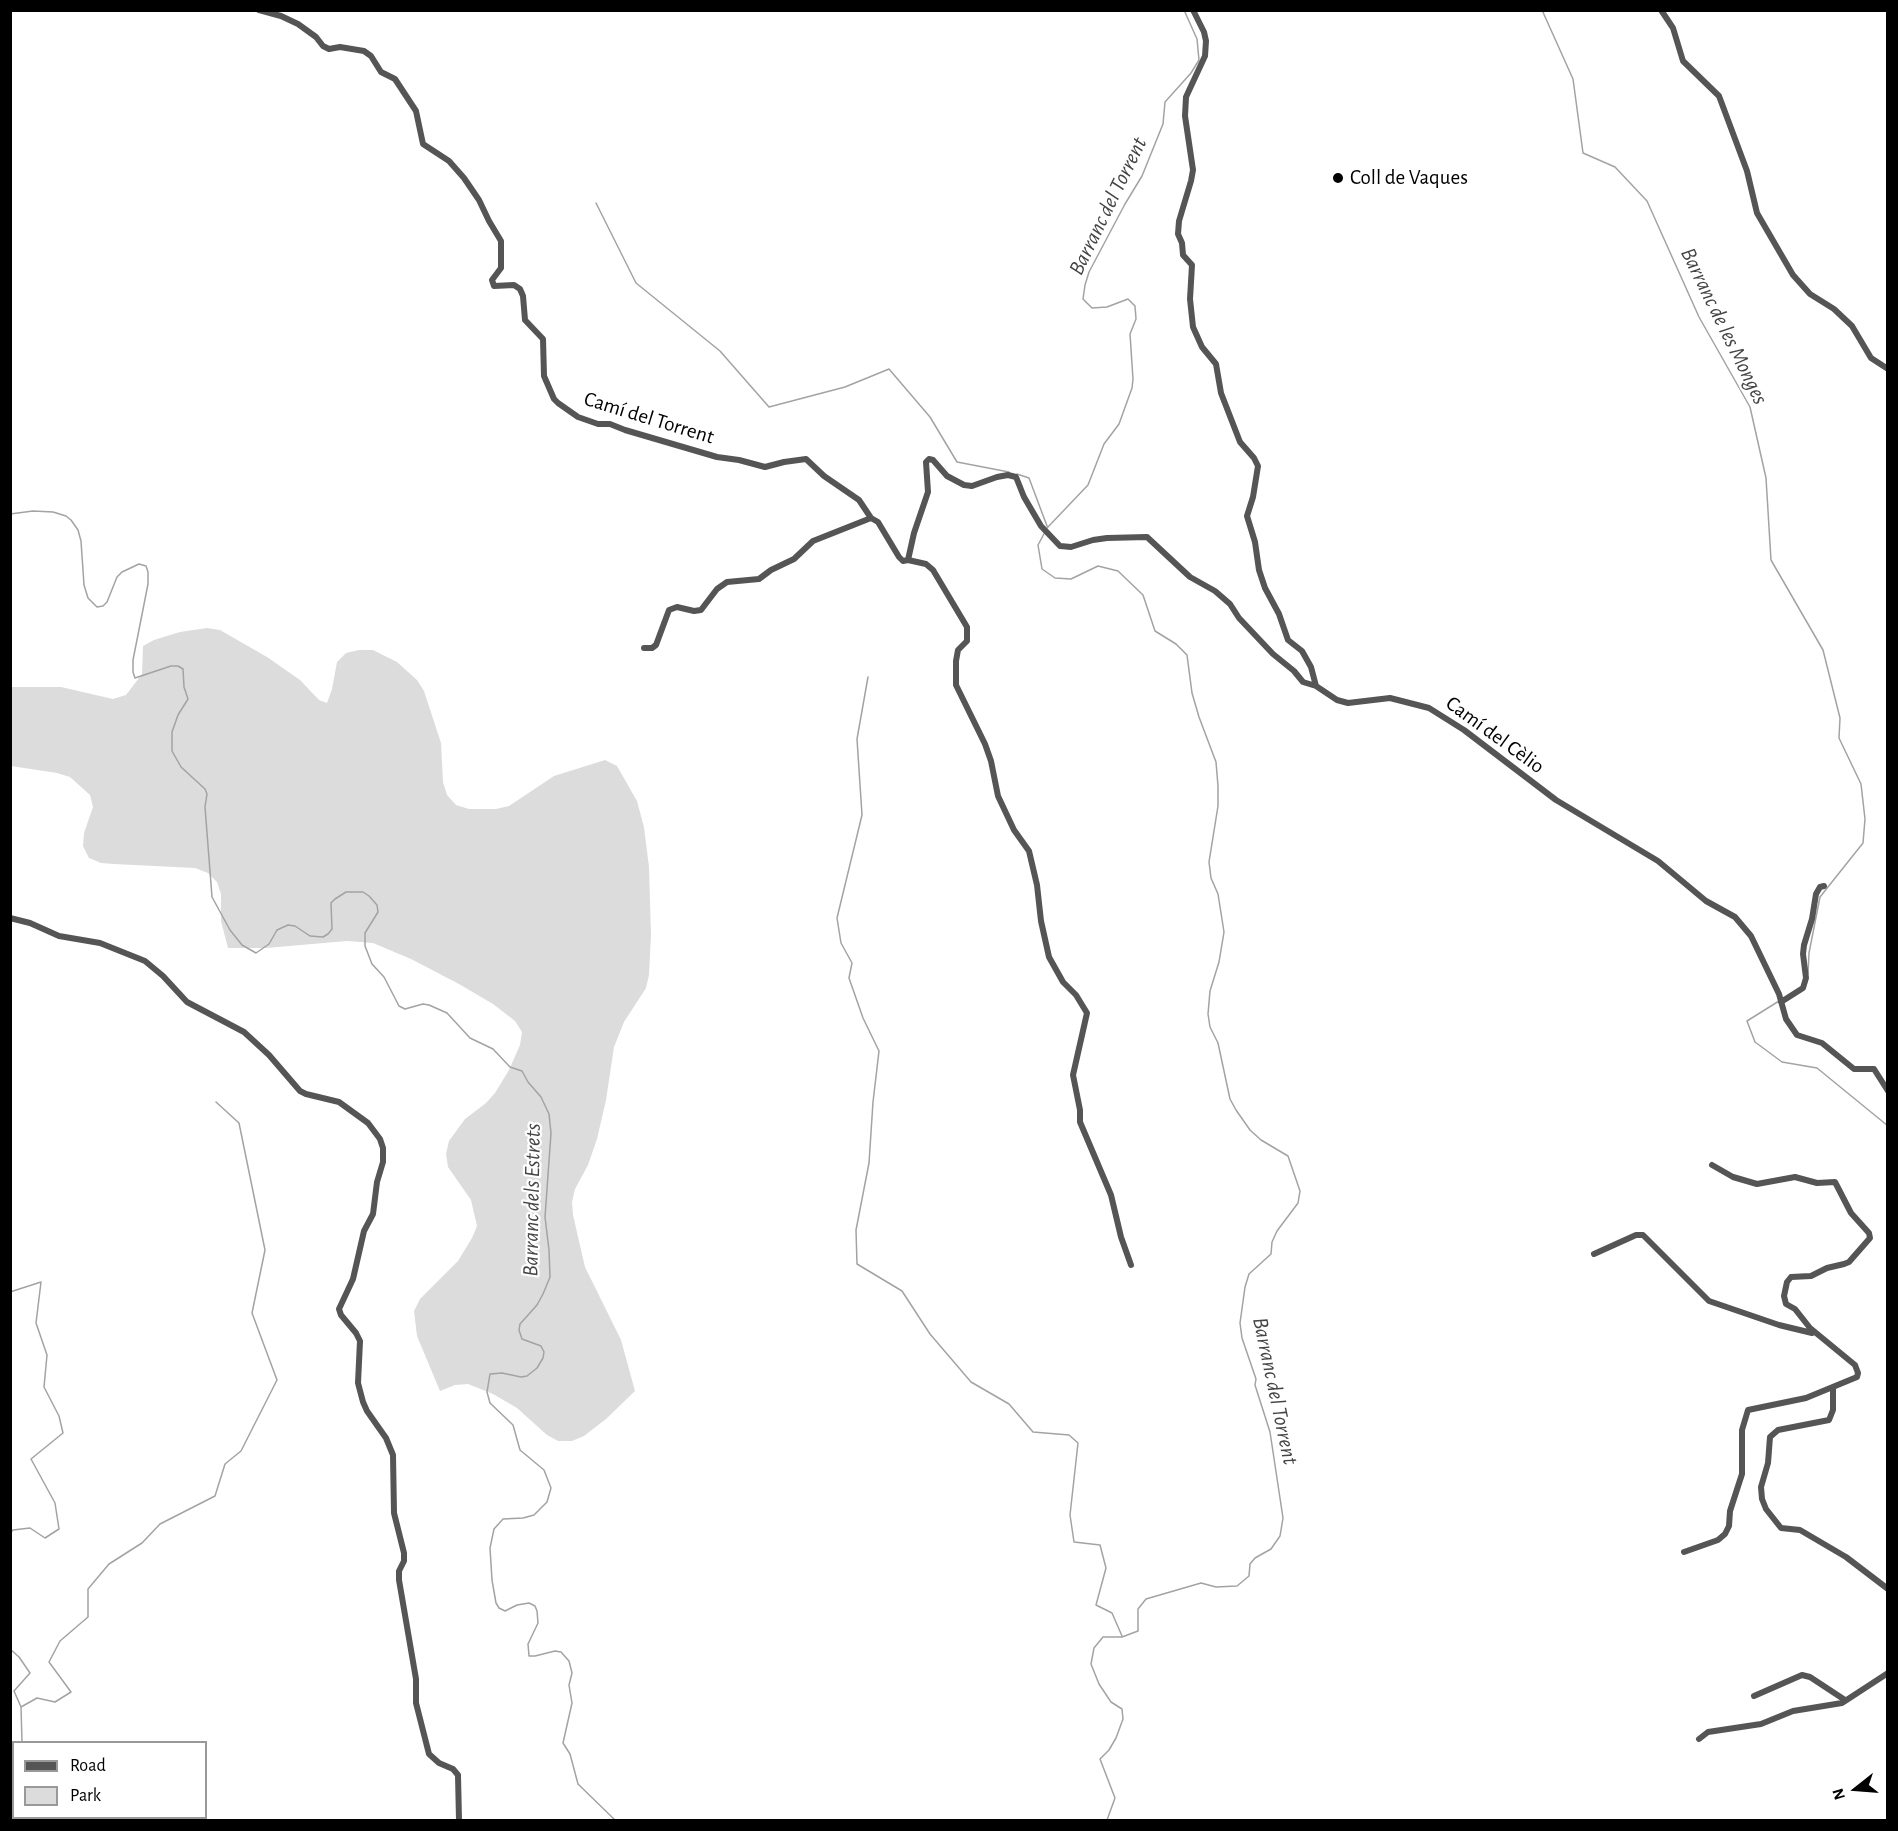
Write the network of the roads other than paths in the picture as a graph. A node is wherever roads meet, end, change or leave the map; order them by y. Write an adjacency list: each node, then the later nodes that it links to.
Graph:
1 (259, 10): 5 (street, Camí del Torrent)
2 (1193, 10): 8 (street)
3 (1661, 10): 4 (street)
4 (1887, 369)
5 (871, 518): 6 (street); 7 (street)
6 (908, 560): 8 (street, Camí del Cèlio); 15 (street)
7 (644, 648)
8 (1316, 686): 11 (street, Camí del Cèlio)
9 (1824, 886): 11 (street)
10 (10, 918): 24 (street)
11 (1781, 1002): 12 (street, Camí del Cèlio)
12 (1887, 1091)
13 (1712, 1165): 16 (street)
14 (1594, 1254): 16 (street)
15 (1131, 1265)
16 (1814, 1332): 17 (street)
17 (1833, 1388): 18 (street); 19 (street)
18 (1684, 1552)
19 (1887, 1589)
20 (1887, 1673): 22 (street)
21 (1754, 1696): 22 (street)
22 (1845, 1701): 23 (street)
23 (1699, 1739)
24 (459, 1821)

